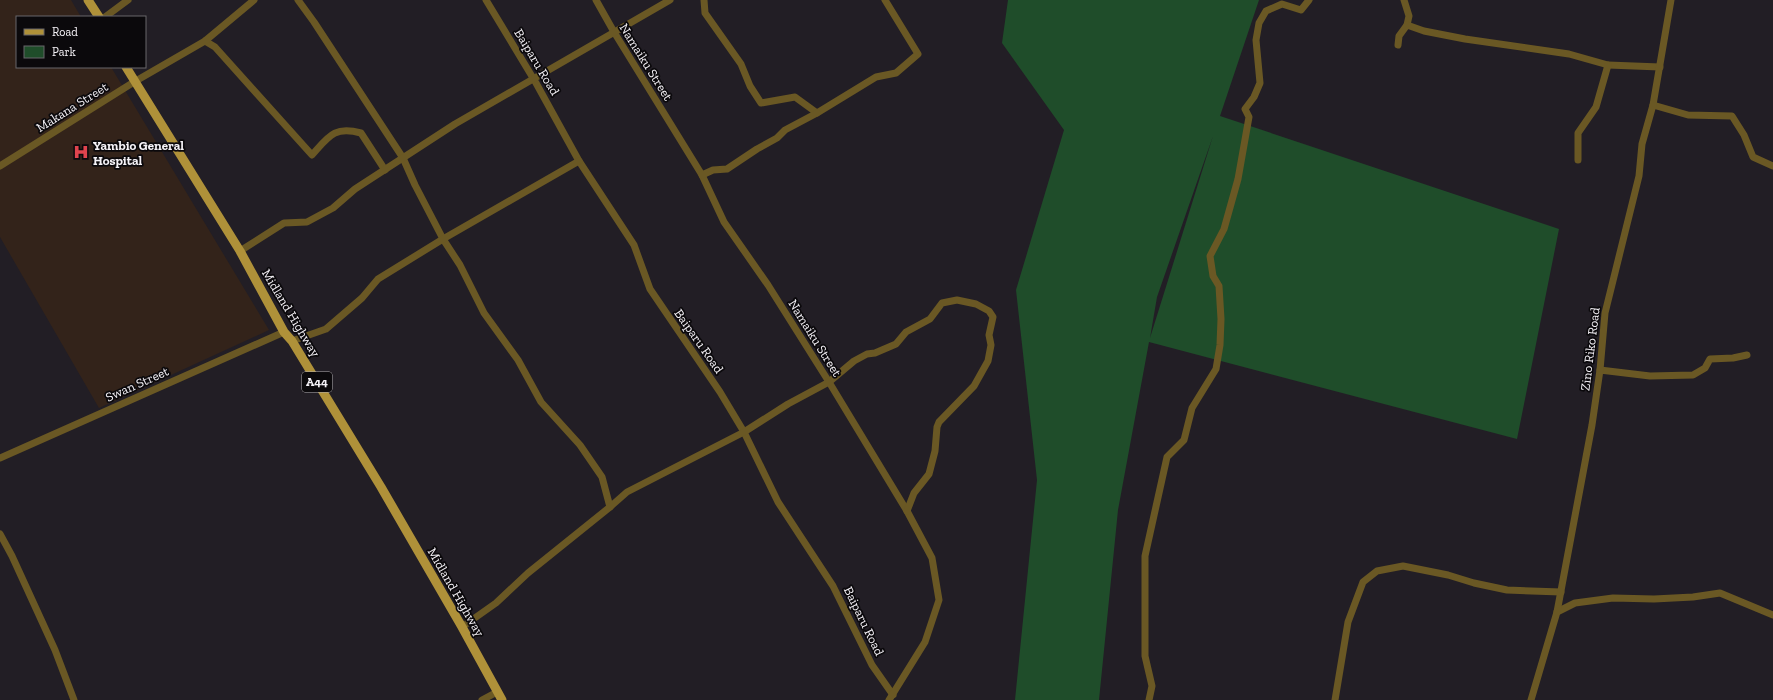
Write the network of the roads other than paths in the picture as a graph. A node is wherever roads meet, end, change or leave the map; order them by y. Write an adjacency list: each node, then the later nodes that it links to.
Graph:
1 (88, 0): 13 (main road)
2 (128, 0): 14 (street)
3 (254, 0): 17 (street, Makana Street)
4 (298, 0): 26 (street)
5 (486, 0): 22 (street, Baiparu Road)
6 (596, 0): 16 (street, Namaiku Street)
7 (670, 0): 16 (street)
8 (704, 0): 25 (street)
9 (886, 0): 25 (street)
10 (1309, 0): 54 (street)
11 (1404, 0): 15 (street)
12 (1671, 0): 20 (street, Zino Riko Road)
13 (97, 16)
14 (106, 16)
15 (1407, 25): 18 (street); 19 (street)
16 (614, 32): 22 (street); 32 (street, Namaiku Street)
17 (204, 41): 23 (street, Makana Street); 31 (street)
18 (1398, 45)
19 (1608, 65): 20 (street); 27 (street)
20 (1660, 67): 24 (street, Zino Riko Road)
21 (127, 68): 23 (main road, Midland Highway / A44)
22 (534, 80): 26 (street); 28 (street, Baiparu Road)
23 (134, 82): 29 (street, Makana Street); 34 (main road, Midland Highway / A44)
24 (1653, 105): 30 (street); 38 (street, Zino Riko Road)
25 (817, 113): 32 (street)
26 (403, 158): 31 (street); 33 (street)
27 (1578, 160)
28 (580, 161): 33 (street); 40 (street, Baiparu Road)
29 (0, 166)
30 (1773, 166)
31 (385, 170): 34 (street)
32 (702, 175): 39 (street, Namaiku Street)
33 (443, 239): 36 (street); 42 (street)
34 (240, 251): 35 (main road, Midland Highway / A44)
35 (284, 332): 36 (main road, Midland Highway / A44); 41 (street, Swan Street)
36 (292, 341): 48 (main road, Midland Highway / A44)
37 (1747, 355): 38 (street)
38 (1600, 370): 45 (street, Zino Riko Road)
39 (829, 382): 40 (street); 43 (street, Namaiku Street); 43 (street)
40 (744, 432): 42 (street); 50 (street, Baiparu Road)
41 (0, 458)
42 (610, 507): 48 (street)
43 (907, 511): 50 (street, Namaiku Street)
44 (0, 534): 51 (street)
45 (1561, 592): 46 (street, Zino Riko Road); 55 (street)
46 (1557, 612): 47 (street); 56 (street, Zino Riko Road)
47 (1773, 615)
48 (462, 627): 49 (main road, Midland Highway / A44)
49 (497, 692): 52 (street); 53 (main road, Midland Highway / A44)
50 (891, 697)
51 (74, 700)
52 (482, 700)
53 (502, 700)
54 (1149, 700)
55 (1335, 700)
56 (1531, 700)

